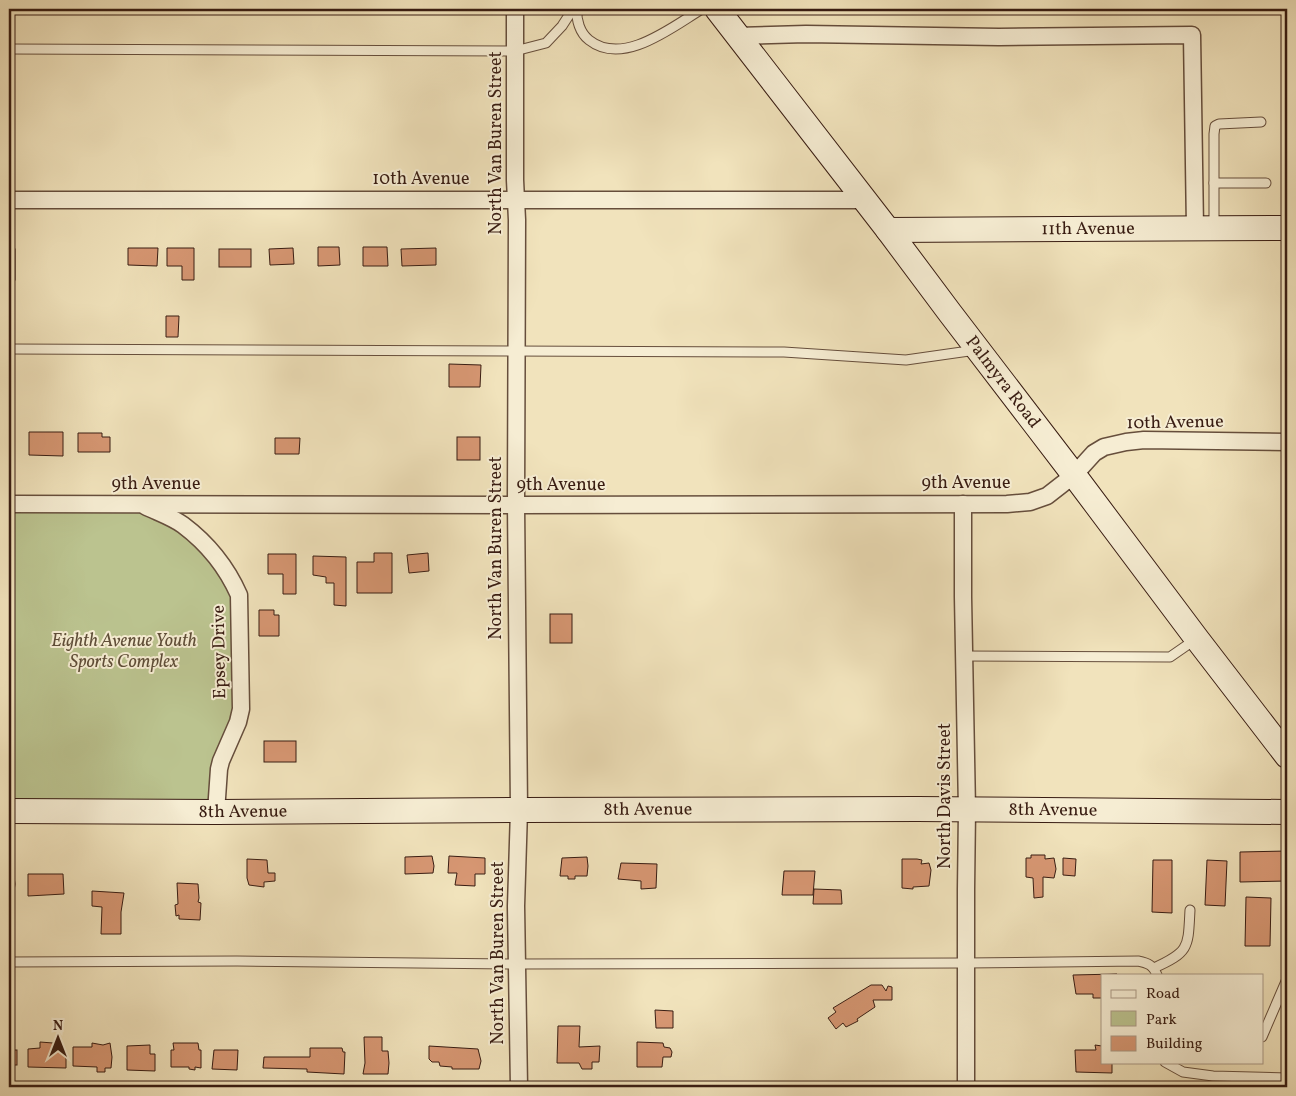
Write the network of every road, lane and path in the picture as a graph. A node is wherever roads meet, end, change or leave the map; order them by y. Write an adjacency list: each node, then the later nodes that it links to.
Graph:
1 (514, 9): 8 (street, North Van Buren Street)
2 (573, 9): 8 (lane)
3 (578, 9): 4 (lane)
4 (702, 9)
5 (716, 9): 6 (street, Palmyra Road)
6 (737, 36): 14 (street, Palmyra Road); 15 (street)
7 (9, 49): 8 (lane)
8 (515, 51): 12 (street, North Van Buren Street)
9 (1261, 122): 10 (lane)
10 (1214, 182): 11 (lane); 15 (lane)
11 (1266, 183)
12 (516, 199): 13 (street, 10th Avenue); 14 (street, 10th Avenue); 19 (street, North Van Buren Street)
13 (9, 200)
14 (864, 200): 17 (street, Palmyra Road)
15 (1205, 228): 16 (street, 11th Avenue); 17 (street, 11th Avenue)
16 (1287, 228)
17 (888, 230): 20 (street, Palmyra Road)
18 (9, 349): 19 (lane)
19 (516, 350): 20 (lane); 26 (street, North Van Buren Street)
20 (978, 350): 22 (street, Palmyra Road)
21 (1287, 442): 22 (street, 10th Avenue)
22 (1074, 475): 25 (street, 9th Avenue); 27 (street, Palmyra Road)
23 (9, 504): 24 (street, 9th Avenue)
24 (140, 504): 26 (street, 9th Avenue); 33 (street, Epsey Drive)
25 (963, 504): 26 (street, 9th Avenue); 28 (street, North Davis Street)
26 (516, 505): 31 (street, North Van Buren Street)
27 (1197, 639): 28 (lane); 29 (street, Palmyra Road)
28 (964, 656): 32 (street, North Davis Street)
29 (1287, 756)
30 (9, 810): 33 (street, 8th Avenue)
31 (519, 810): 32 (street, 8th Avenue); 33 (street, 8th Avenue); 38 (street, North Van Buren Street)
32 (967, 810): 34 (street, 8th Avenue); 37 (street, North Davis Street)
33 (216, 812)
34 (1287, 812)
35 (1190, 910): 39 (lane)
36 (9, 962): 38 (lane)
37 (966, 963): 38 (lane); 39 (lane); 45 (street, North Davis Street)
38 (517, 964): 44 (street, North Van Buren Street)
39 (1156, 971)
40 (1287, 978): 41 (lane)
41 (1264, 1032)
42 (1169, 1064): 43 (lane)
43 (1287, 1078)
44 (519, 1087)
45 (966, 1087)

